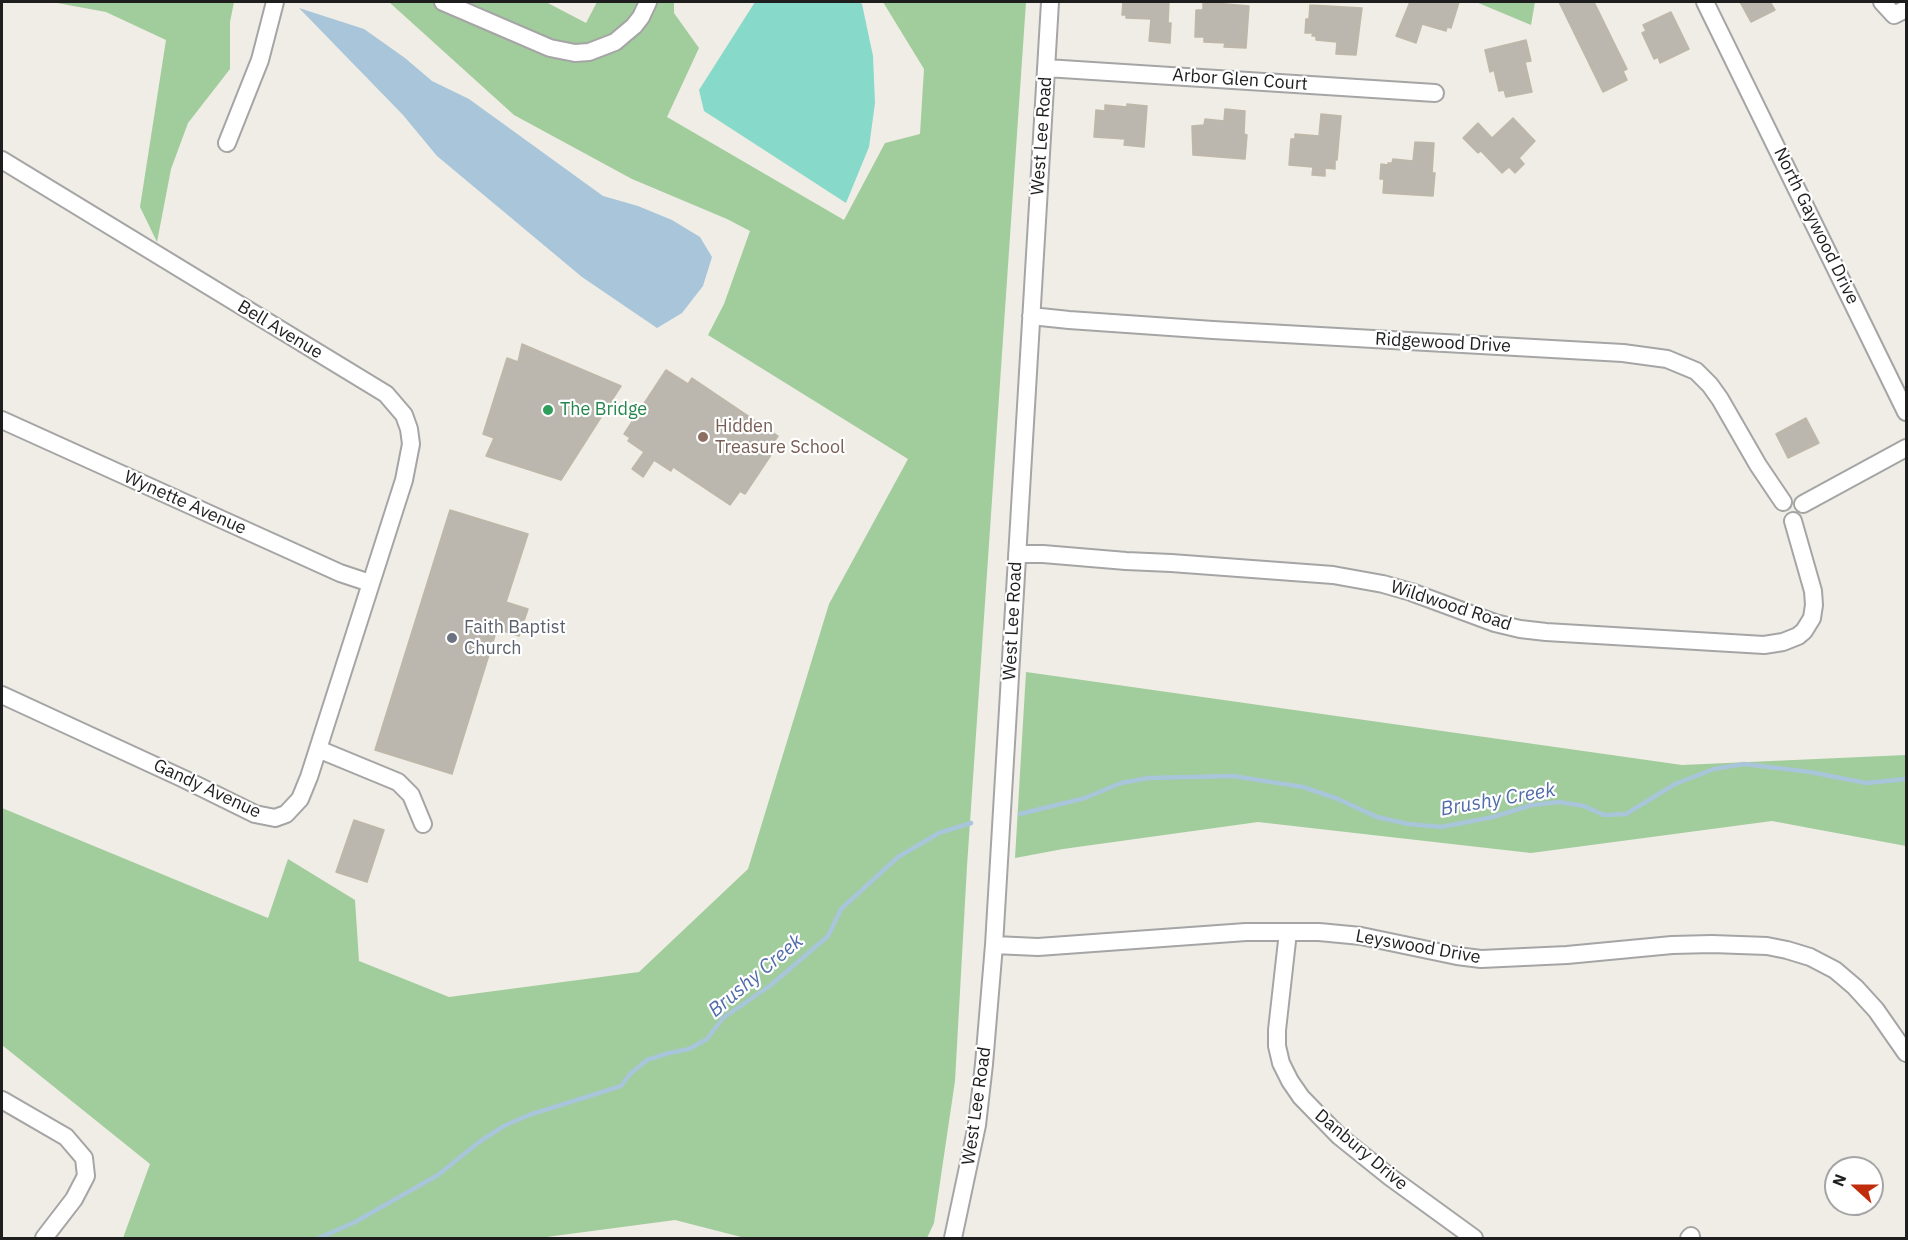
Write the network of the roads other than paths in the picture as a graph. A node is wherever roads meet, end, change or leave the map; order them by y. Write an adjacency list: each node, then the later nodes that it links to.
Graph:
1 (275, 2): 10 (street)
2 (443, 2): 3 (street)
3 (648, 2)
4 (1050, 2): 8 (street, West Lee Road)
5 (1705, 2): 13 (street, North Gaywood Drive)
6 (1882, 2): 7 (street)
7 (1900, 12)
8 (1046, 68): 9 (street, Arbor Glen Court); 12 (street, West Lee Road)
9 (1435, 93)
10 (227, 143)
11 (2, 160): 20 (street, Bell Avenue)
12 (1031, 315): 16 (street, Ridgewood Drive); 19 (street, West Lee Road)
13 (1906, 412)
14 (2, 420): 20 (street, Wynette Avenue)
15 (1906, 448): 17 (street)
16 (1783, 502): 17 (street); 18 (street)
17 (1803, 504): 18 (street)
18 (1793, 521): 19 (street, Wildwood Road)
19 (1017, 554): 25 (street, West Lee Road)
20 (370, 583): 22 (street, Gandy Avenue)
21 (2, 694): 22 (street, Gandy Avenue)
22 (318, 749): 23 (street)
23 (423, 824)
24 (1288, 932): 25 (street, Leyswood Drive); 26 (street, Leyswood Drive); 30 (street, Danbury Drive)
25 (994, 945): 28 (street, West Lee Road)
26 (1906, 1053)
27 (2, 1100): 29 (street)
28 (954, 1238)
29 (44, 1239)
30 (1474, 1239)

